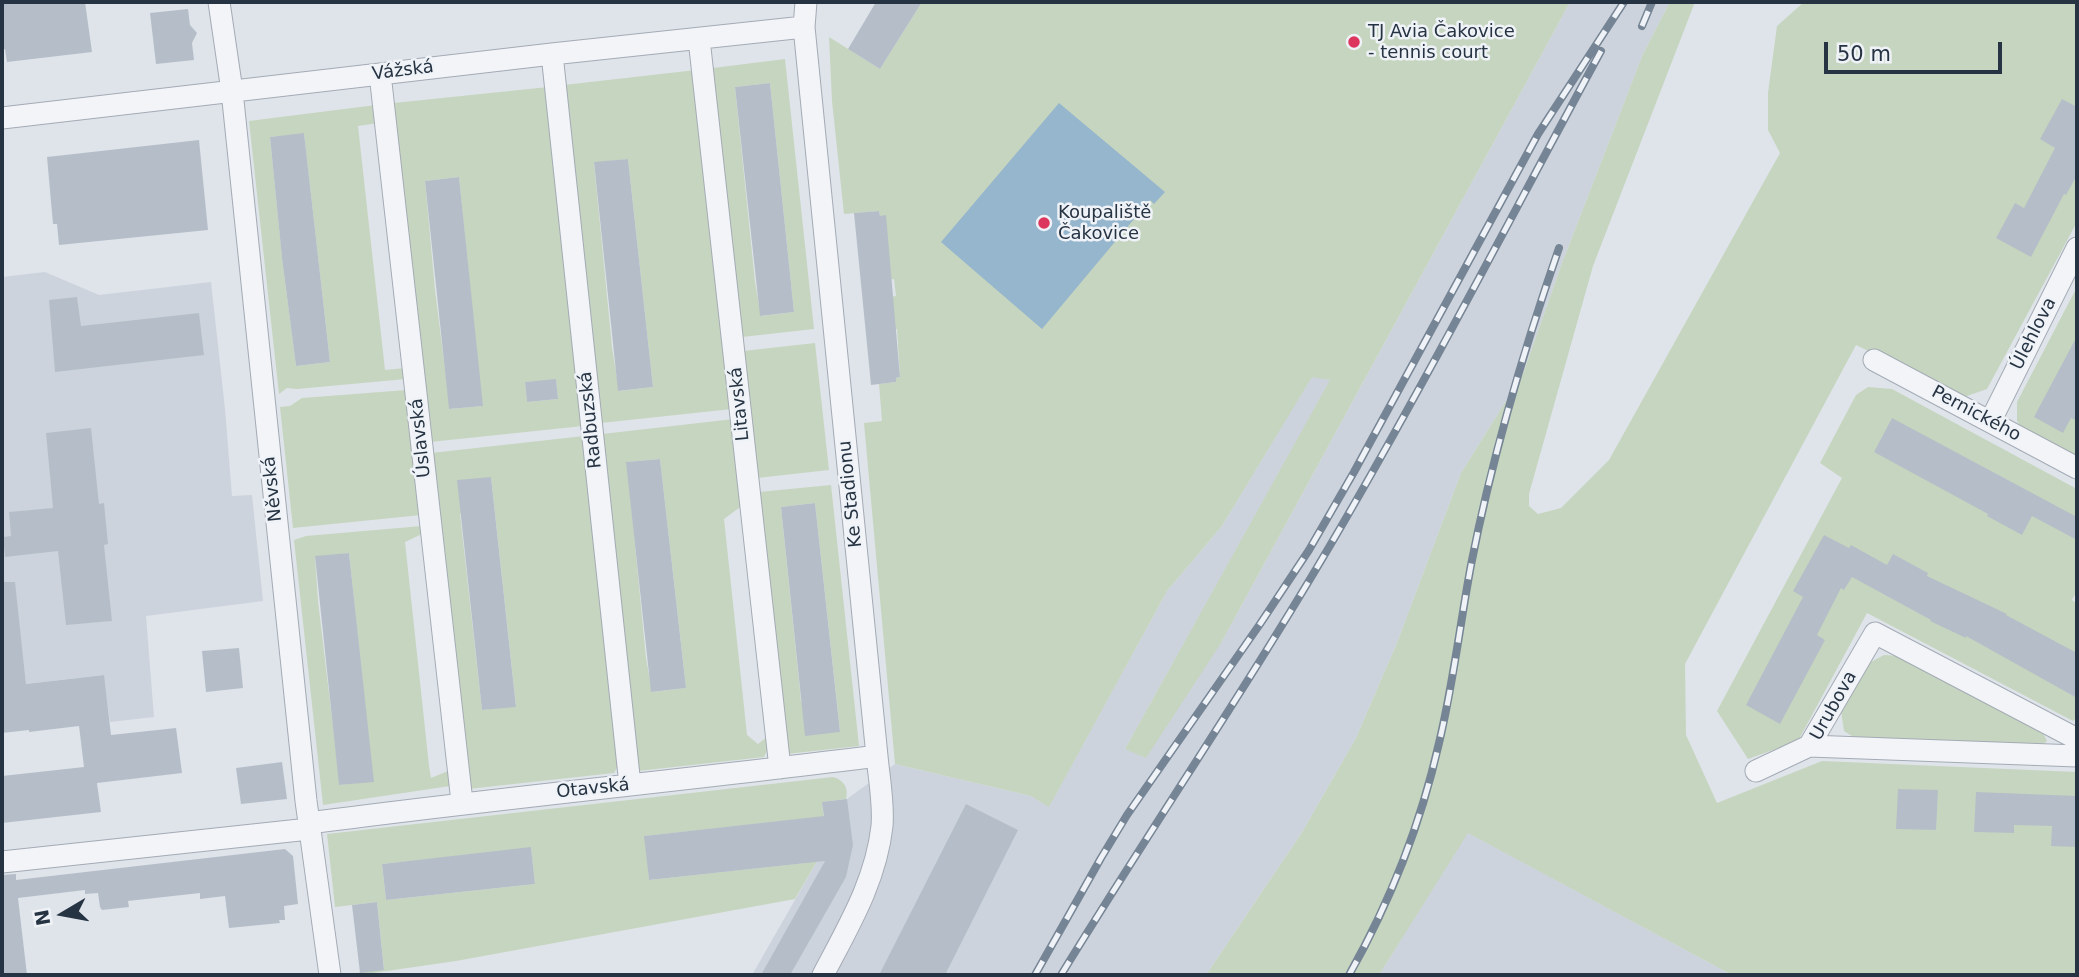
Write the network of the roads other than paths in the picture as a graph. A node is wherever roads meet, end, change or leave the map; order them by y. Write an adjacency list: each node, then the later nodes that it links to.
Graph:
1 (219, 2): 7 (street, Něvská)
2 (806, 2): 3 (street, Ke Stadionu)
3 (804, 27): 4 (street, Vážská); 15 (street, Ke Stadionu)
4 (699, 39): 5 (street, Vážská); 17 (street, Litavská)
5 (552, 54): 6 (street, Vážská); 19 (street, Radbuzská)
6 (380, 74): 7 (street, Vážská); 20 (street, Úslavská)
7 (232, 91): 8 (street, Vážská); 21 (street, Něvská)
8 (2, 118)
9 (2077, 248): 11 (street, Úlehlova)
10 (1874, 360): 11 (street, Pernického)
11 (1990, 421): 12 (street, Pernického)
12 (2077, 468)
13 (2077, 739): 14 (street, Urubova)
14 (1809, 746): 16 (street, Urubova); 18 (street)
15 (877, 756): 17 (street, Otavská); 24 (street, Ke Stadionu)
16 (2077, 756)
17 (780, 768): 19 (street, Otavská)
18 (1756, 771)
19 (630, 785): 20 (street, Otavská)
20 (462, 802): 21 (street, Otavská)
21 (309, 826): 22 (street, Otavská); 23 (street, Něvská)
22 (2, 862)
23 (330, 975)
24 (823, 975)

